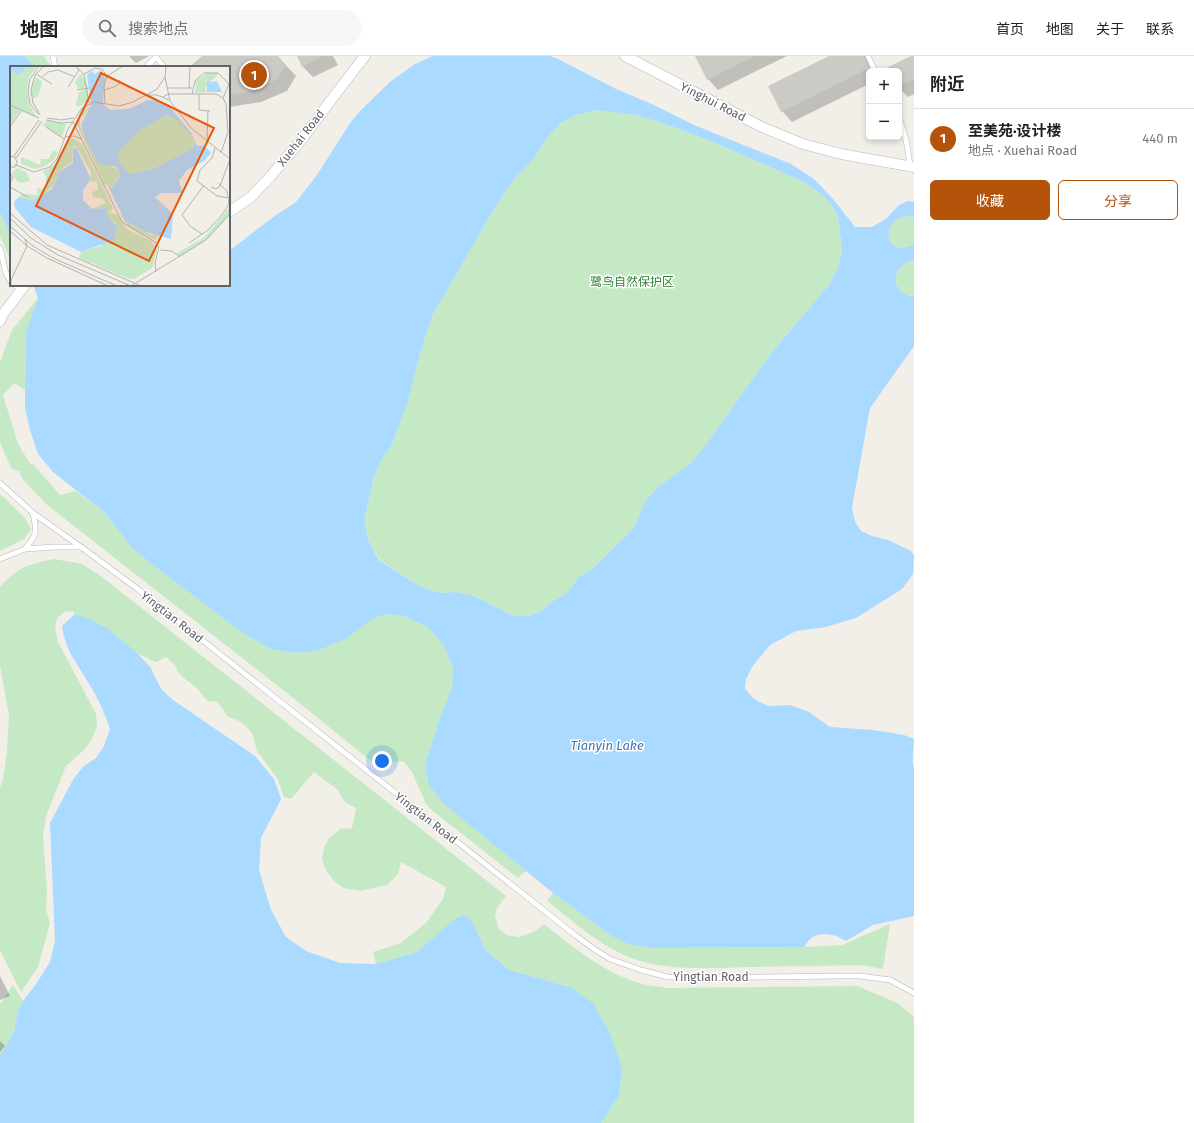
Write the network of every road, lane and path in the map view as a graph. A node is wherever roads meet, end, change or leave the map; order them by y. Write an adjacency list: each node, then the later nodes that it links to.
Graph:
1 (53, 56): 6 (lane)
2 (156, 56): 7 (lane); 8 (lane)
3 (365, 56): 12 (street, Xuehai Road)
4 (625, 56): 11 (street, Yinghui Road)
5 (868, 56): 9 (lane)
6 (55, 66)
7 (147, 66)
8 (163, 66)
9 (874, 68)
10 (902, 126): 11 (lane)
11 (912, 167)
12 (230, 211)
13 (0, 248): 14 (lane)
14 (10, 280)
15 (20, 287): 16 (street)
16 (0, 321)
17 (0, 483): 18 (lane, Yingtian Road)
18 (33, 513): 19 (lane, Yingtian Road); 20 (lane)
19 (81, 547): 20 (lane); 22 (lane, Yingtian Road)
20 (24, 549): 21 (lane)
21 (0, 559)
22 (914, 993)

